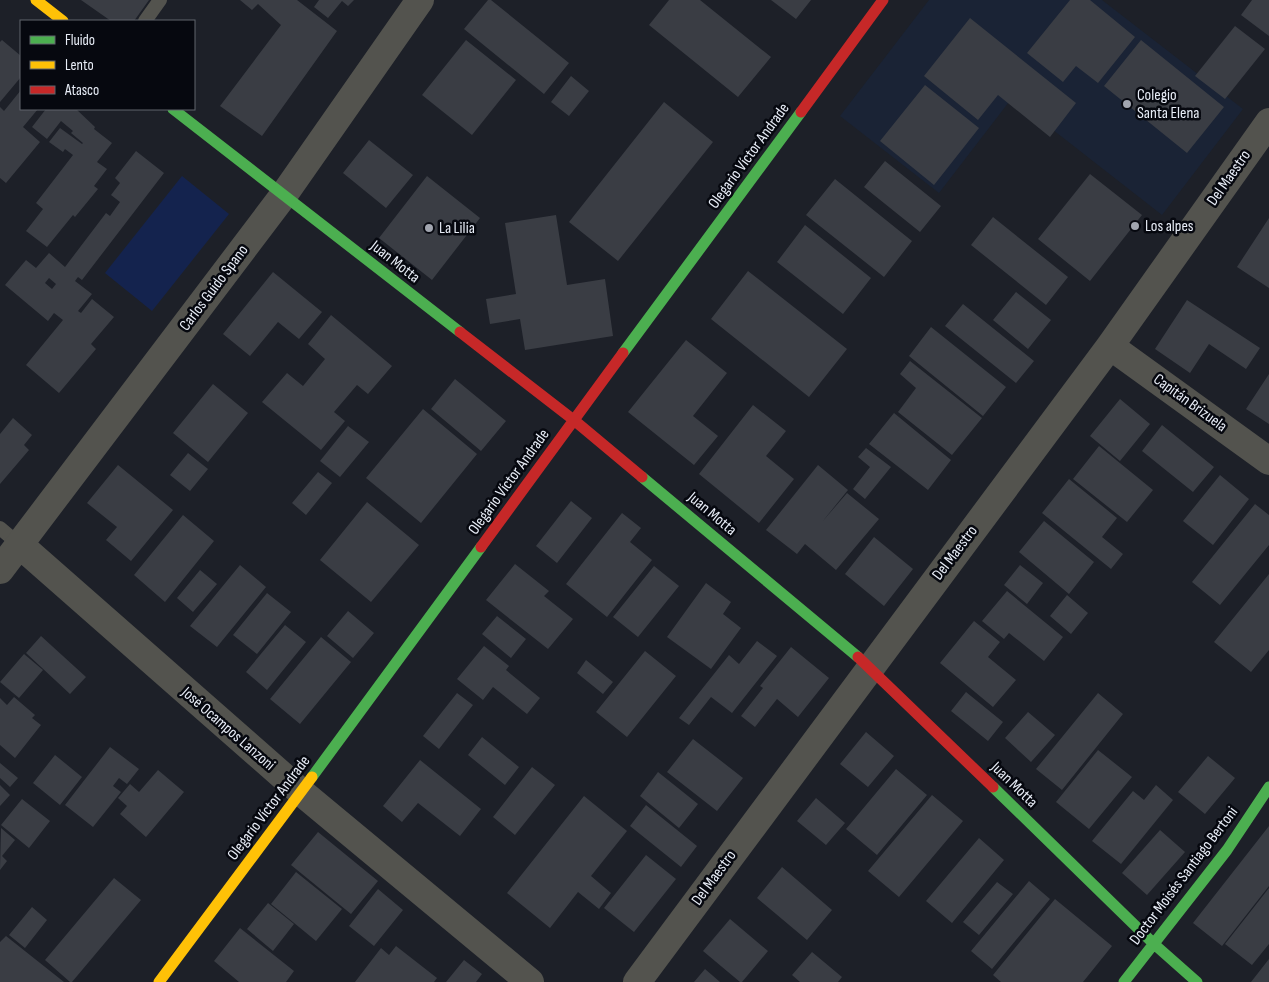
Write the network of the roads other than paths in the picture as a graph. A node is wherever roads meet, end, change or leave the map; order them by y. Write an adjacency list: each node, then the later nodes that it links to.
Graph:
1 (36, 0): 5 (street)
2 (160, 0): 6 (lane)
3 (420, 0): 9 (street, Carlos Guido Spano)
4 (883, 0): 11 (street, Olegario Víctor Andrade)
5 (62, 20)
6 (145, 20)
7 (174, 110): 9 (street, Juan Motta)
8 (1269, 122): 10 (street, Del Maestro)
9 (283, 196): 11 (street, Juan Motta); 13 (street, Carlos Guido Spano)
10 (1110, 346): 12 (street, Capitán Brizuela); 15 (street, Del Maestro)
11 (575, 421): 15 (street, Juan Motta); 17 (street, Olegario Víctor Andrade)
12 (1269, 461)
13 (10, 536): 14 (street, Carlos Guido Spano); 17 (street, José Ocampos Lanzoni)
14 (0, 570)
15 (870, 667): 18 (street, Juan Motta); 21 (street, Del Maestro)
16 (1269, 788): 18 (street, Doctor Moisés Santiago Bertoni)
17 (301, 792): 19 (street, Olegario Víctor Andrade); 20 (street, José Ocampos Lanzoni)
18 (1154, 944): 22 (street, Doctor Moisés Santiago Bertoni); 23 (street, Juan Motta)
19 (159, 982)
20 (530, 982)
21 (637, 982)
22 (1124, 982)
23 (1198, 982)

